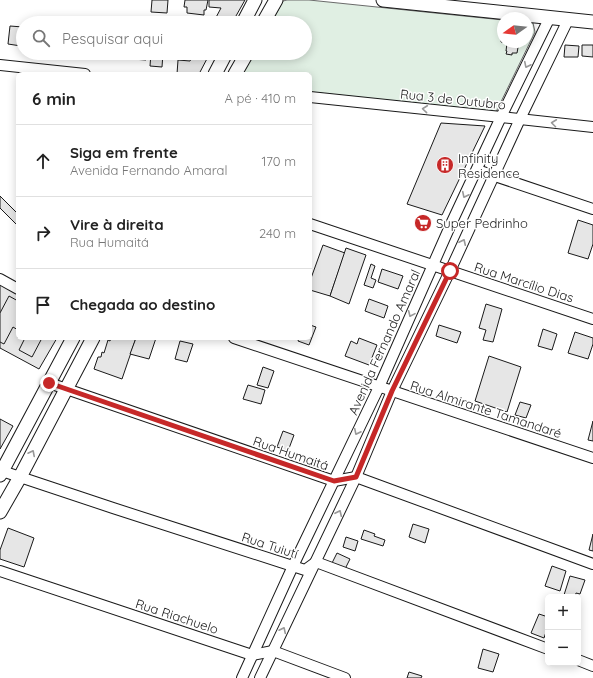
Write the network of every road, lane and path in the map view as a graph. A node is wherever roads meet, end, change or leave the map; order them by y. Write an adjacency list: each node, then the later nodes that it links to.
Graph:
1 (255, 0): 4 (main road)
2 (276, 0): 5 (main road)
3 (383, 0): 6 (main road)
4 (247, 16)
5 (268, 16)
6 (550, 17): 7 (main road); 16 (street, Avenida Fernando Amaral, one-way to 16)
7 (568, 20): 8 (main road); 17 (street)
8 (593, 22)
9 (222, 60): 13 (main road)
10 (243, 60): 14 (main road)
11 (0, 64): 12 (street)
12 (68, 72)
13 (216, 72)
14 (236, 72)
15 (312, 97): 16 (street, Rua 3 de Outubro, one-way to 15)
16 (502, 117): 17 (street, Rua 3 de Outubro); 19 (street, Avenida Fernando Amaral)
17 (520, 119): 18 (street, Rua 3 de Outubro, one-way to 17); 20 (street)
18 (593, 127)
19 (477, 170): 20 (street); 23 (street, Avenida Fernando Amaral, one-way to 23)
20 (494, 176): 21 (street); 22 (street)
21 (593, 209)
22 (472, 222): 23 (street); 26 (street, one-way to 22)
23 (451, 224): 25 (street, Avenida Fernando Amaral)
24 (312, 225): 25 (street, Rua Marcílio Dias)
25 (433, 266): 26 (street, Rua Marcílio Dias); 34 (street, Avenida Fernando Amaral, one-way to 34)
26 (450, 271): 29 (street, Rua Marcílio Dias); 36 (street)
27 (0, 279): 28 (street)
28 (16, 288)
29 (593, 319)
30 (72, 340): 33 (main road)
31 (92, 340): 35 (main road)
32 (240, 340): 34 (street, Rua Almirante Tamandaré)
33 (49, 383): 35 (street, Rua Humaitá); 38 (main road)
34 (379, 387): 36 (street, Rua Almirante Tamandaré); 41 (street, Avenida Fernando Amaral, one-way to 41)
35 (65, 389): 39 (main road, one-way to 35); 41 (street, Rua Humaitá)
36 (392, 391): 37 (street, Rua Almirante Tamandaré); 40 (street)
37 (593, 458)
38 (1, 473): 39 (street, Rua Tuiutí)
39 (20, 477): 42 (main road); 45 (street, Rua Tuiutí)
40 (356, 477): 41 (street, Rua Humaitá); 43 (street, one-way to 40); 44 (street)
41 (334, 481): 45 (street, Avenida Fernando Amaral)
42 (0, 512)
43 (316, 562): 45 (street, Rua Tuiutí); 47 (street, Rua Tuiutí); 48 (street, one-way to 43)
44 (593, 564)
45 (294, 566): 49 (street, Avenida Fernando Amaral)
46 (0, 571): 49 (street, Rua Riachuelo)
47 (545, 648)
48 (272, 651): 49 (street, Rua Riachuelo); 53 (street); 54 (street)
49 (252, 655): 52 (street, Avenida Fernando Amaral)
50 (581, 661): 51 (street)
51 (593, 666)
52 (242, 678)
53 (260, 678)
54 (345, 678)

